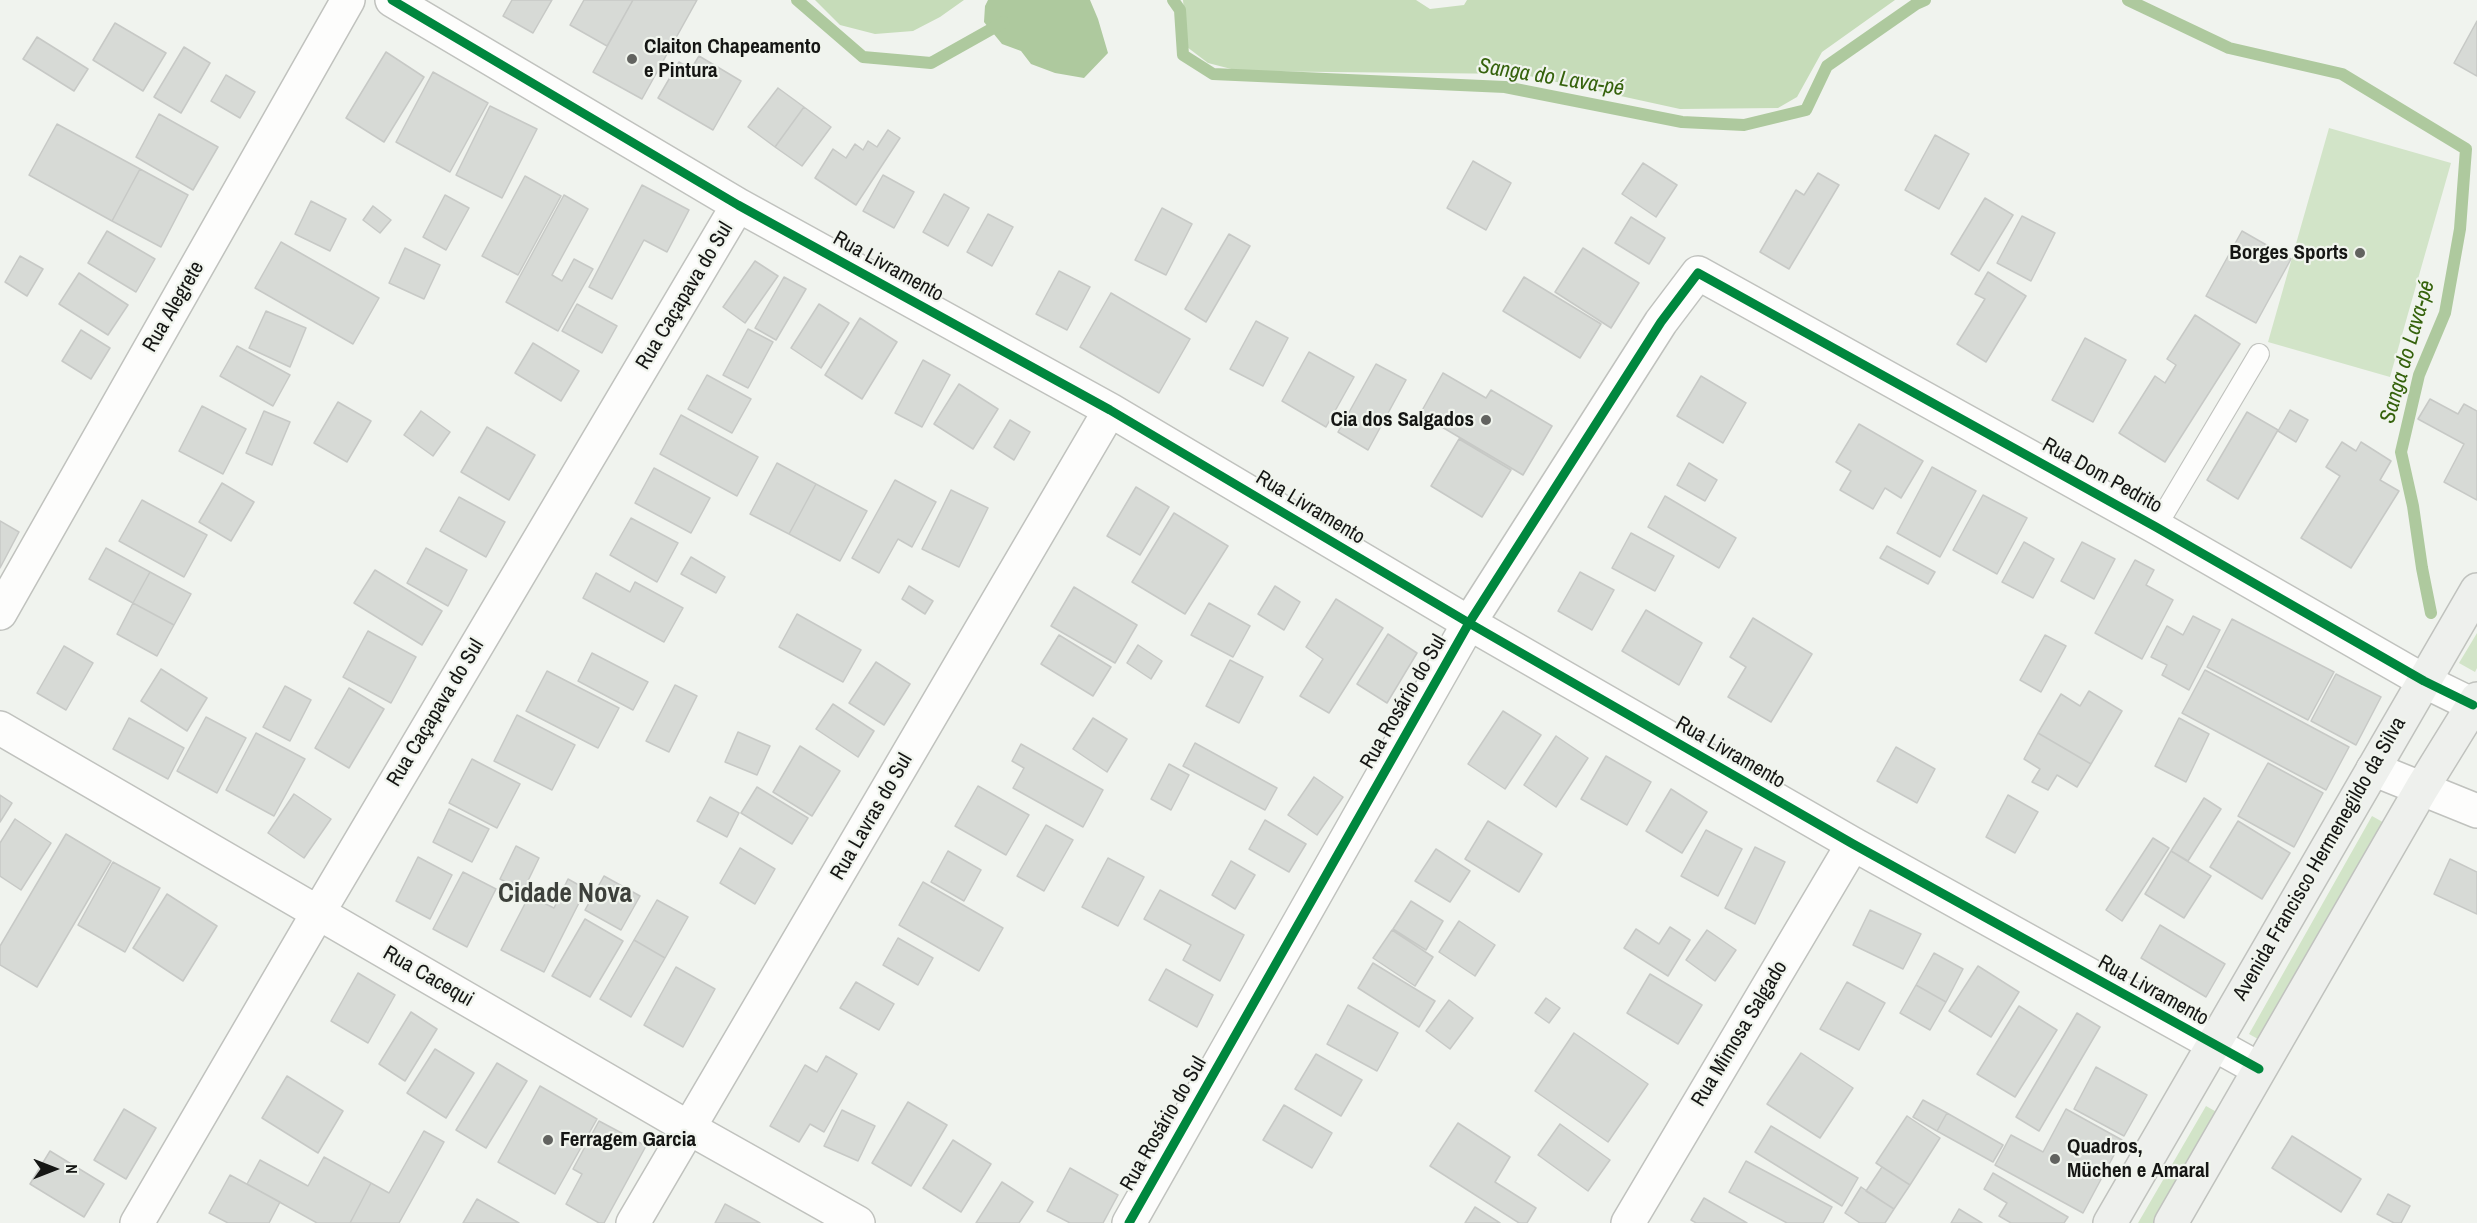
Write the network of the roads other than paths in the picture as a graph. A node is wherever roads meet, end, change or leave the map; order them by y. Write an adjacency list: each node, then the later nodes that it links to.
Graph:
1 (348, 0): 9 (street, Rua Alegrete)
2 (392, 0): 3 (street, Rua Livramento)
3 (738, 205): 6 (street, Rua Livramento); 18 (street, Rua Caçapava do Sul)
4 (1760, 306): 7 (street, Rua Dom Pedrito); 10 (street, Rua Rosário do Sul)
5 (2259, 354): 7 (lane)
6 (1110, 410): 10 (street, Rua Livramento); 21 (street, Rua Lavras do Sul)
7 (2156, 527): 11 (street, Rua Dom Pedrito)
8 (2477, 590): 11 (main road, Avenida Francisco Hermenegildo da Silva)
9 (0, 613)
10 (1469, 623): 17 (street, Rua Livramento); 25 (street, Rua Rosário do Sul)
11 (2424, 681): 12 (street, Rua Dom Pedrito); 14 (main road, Avenida Francisco Hermenegildo da Silva)
12 (2475, 702): 15 (main road)
13 (0, 728): 18 (street, Rua Cacequi)
14 (2373, 769): 15 (street); 19 (main road, Avenida Francisco Hermenegildo da Silva)
15 (2422, 788): 16 (street); 20 (main road)
16 (2477, 812)
17 (1853, 844): 19 (street, Rua Livramento); 26 (street, Rua Mimosa Salgado)
18 (318, 913): 21 (street, Rua Cacequi); 22 (street, Rua Caçapava do Sul)
19 (2212, 1045): 20 (street, Rua Livramento); 27 (main road, Avenida Francisco Hermenegildo da Silva)
20 (2259, 1069): 28 (main road)
21 (689, 1128): 23 (street, Rua Lavras do Sul); 24 (street, Rua Cacequi)
22 (137, 1223)
23 (633, 1223)
24 (858, 1223)
25 (1129, 1223)
26 (1628, 1223)
27 (2110, 1223)
28 (2171, 1223)

